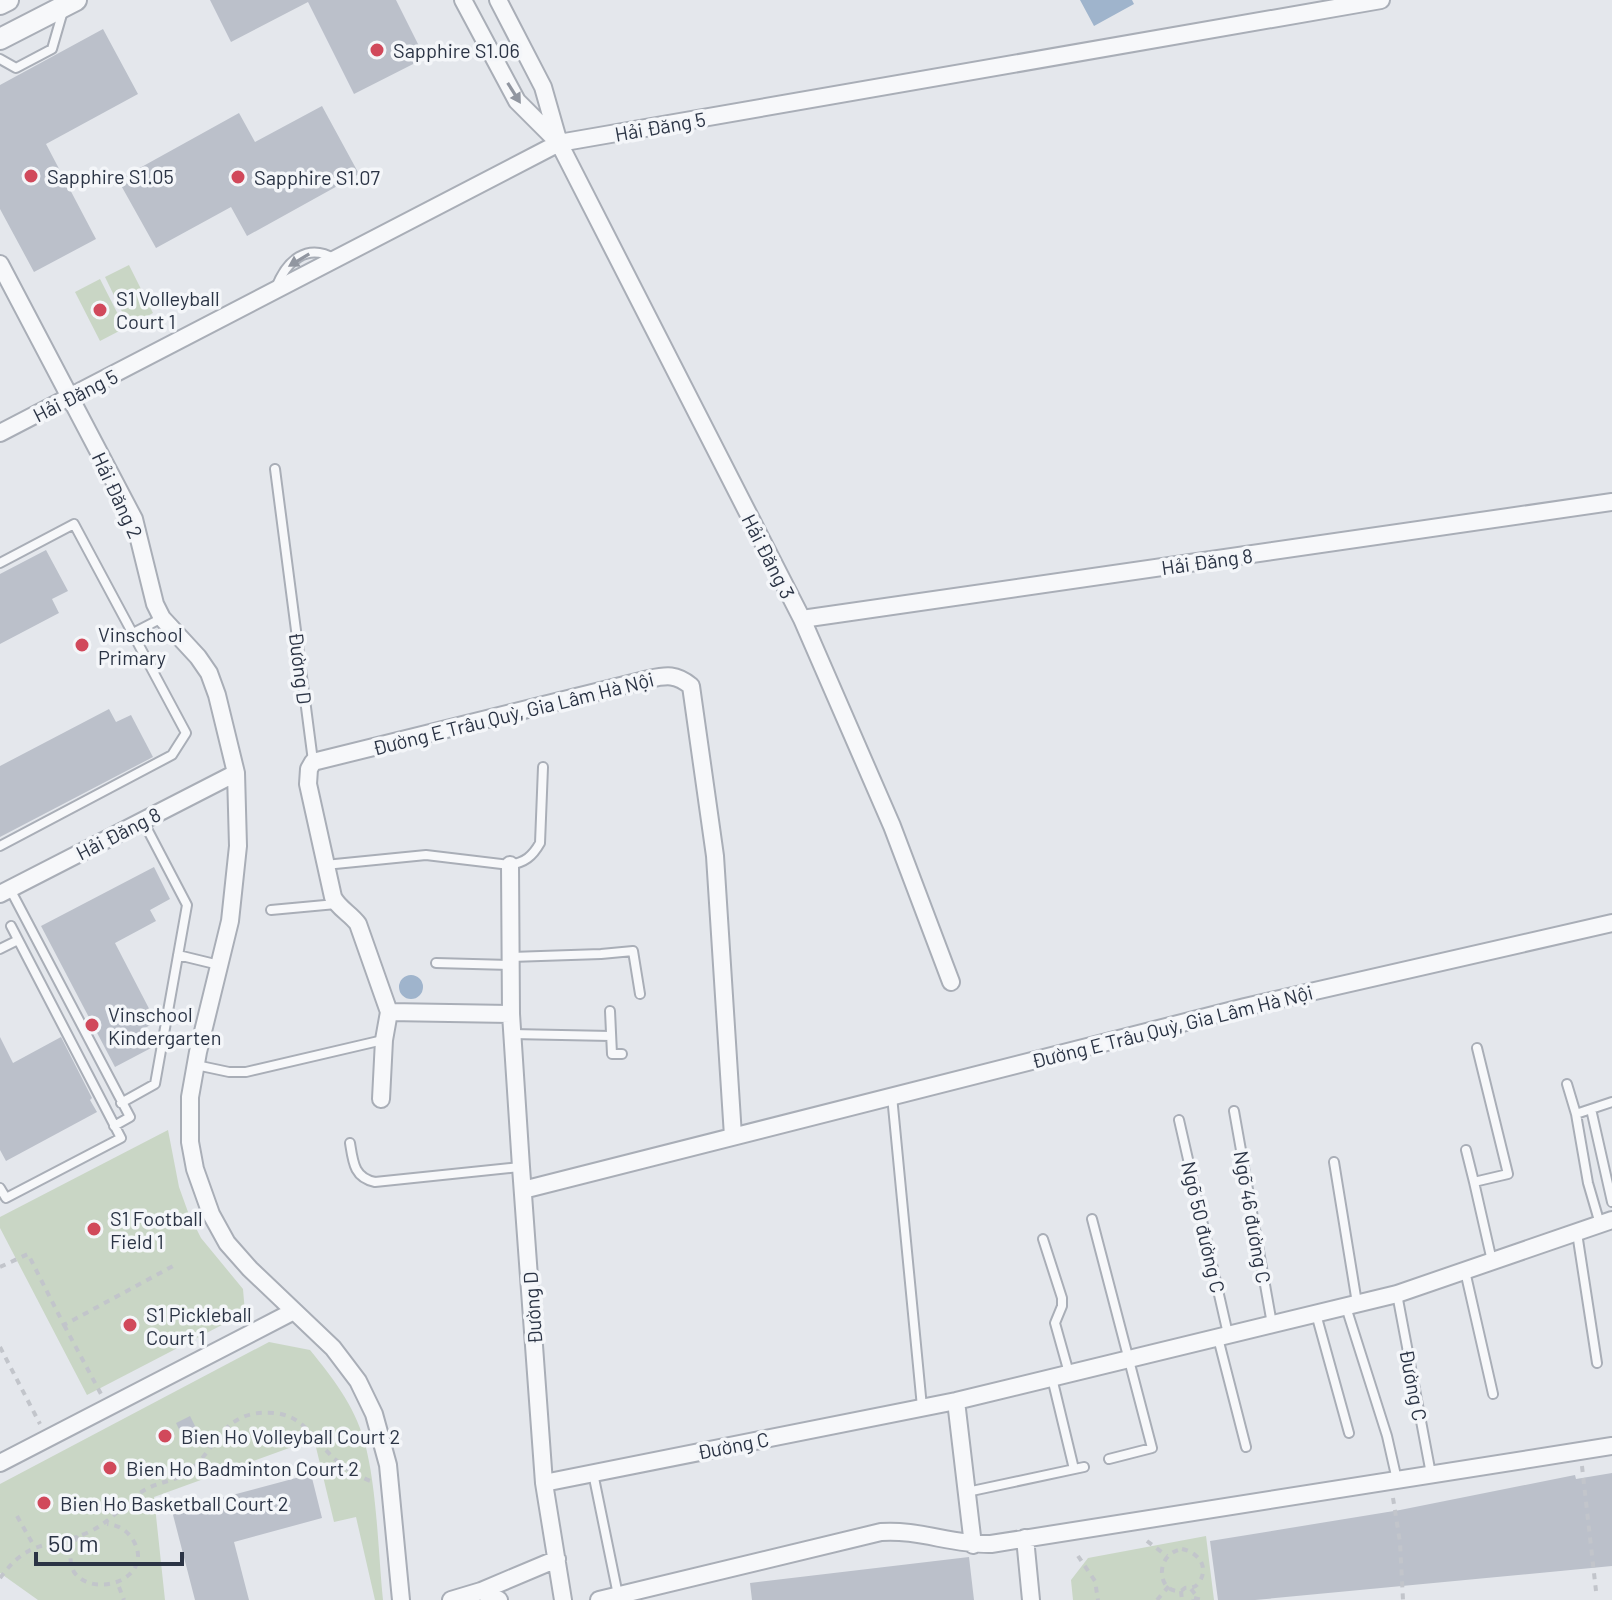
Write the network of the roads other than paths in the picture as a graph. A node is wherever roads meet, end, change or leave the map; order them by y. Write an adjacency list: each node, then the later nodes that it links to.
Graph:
1 (8, 0): 6 (street)
2 (463, 0): 9 (street, Hải Đăng 3, one-way to 9)
3 (498, 0): 9 (street, Hải Đăng 3)
4 (1381, 0): 9 (street, Hải Đăng 5)
5 (70, 3): 7 (street); 8 (lane)
6 (0, 4)
7 (0, 39)
8 (0, 59)
9 (559, 143): 11 (street, Hải Đăng 5); 17 (street, Hải Đăng 3)
10 (0, 264): 11 (street, Hải Đăng 2)
11 (69, 398): 12 (street, Hải Đăng 5); 16 (street, Hải Đăng 2)
12 (0, 433)
13 (275, 469): 19 (lane, Đường D)
14 (1612, 502): 17 (street, Hải Đăng 8)
15 (0, 563): 18 (lane)
16 (162, 618): 18 (lane); 21 (street, Hải Đăng 2)
17 (802, 619): 37 (street, Hải Đăng 3)
18 (133, 633): 23 (lane)
19 (313, 762): 24 (street, Đường D); 60 (street, Đường E Trâu Quỳ, Gia Lâm Hà Nội)
20 (543, 767): 25 (lane)
21 (236, 773): 22 (street, Hải Đăng 8); 36 (street, Hải Đăng 2)
22 (143, 820): 26 (street, Hải Đăng 8); 33 (lane)
23 (0, 846)
24 (325, 865): 25 (lane); 27 (street, Đường D)
25 (510, 865): 34 (street, Đường D)
26 (5, 892): 39 (lane)
27 (336, 903): 28 (lane); 41 (street, Đường D)
28 (271, 910)
29 (1612, 923): 51 (street, Đường E Trâu Quỳ, Gia Lâm Hà Nội)
30 (11, 926): 31 (lane)
31 (18, 940): 32 (lane); 43 (lane)
32 (0, 949)
33 (178, 955): 36 (lane); 54 (lane)
34 (511, 961): 35 (lane); 38 (lane); 42 (street, Đường D)
35 (436, 963)
36 (219, 965): 49 (street, Hải Đăng 2)
37 (951, 982)
38 (640, 994)
39 (72, 1010): 43 (lane); 54 (lane)
40 (610, 1011): 45 (lane)
41 (389, 1012): 42 (street); 46 (street, Đường D)
42 (511, 1014): 44 (street, Đường D)
43 (58, 1017): 59 (lane)
44 (512, 1034): 45 (lane); 64 (street, Đường D)
45 (611, 1036): 48 (lane)
46 (384, 1040): 49 (lane); 52 (street, Đường D)
47 (1477, 1048): 65 (lane)
48 (622, 1054)
49 (196, 1065): 77 (street, Hải Đăng 2)
50 (1567, 1084): 57 (lane, Đường C)
51 (891, 1095): 60 (street, Đường E Trâu Quỳ, Gia Lâm Hà Nội); 87 (lane)
52 (381, 1099)
53 (1612, 1102): 55 (lane)
54 (121, 1103): 59 (lane)
55 (1591, 1109): 57 (lane); 68 (lane)
56 (1234, 1111): 79 (lane, Ngõ 46 đường C)
57 (1576, 1114): 70 (lane, Đường C)
58 (1179, 1120): 80 (lane, Ngõ 50 đường C)
59 (114, 1126): 66 (lane)
60 (733, 1136): 67 (street, Đường E Trâu Quỳ, Gia Lâm Hà Nội)
61 (350, 1143): 64 (lane)
62 (1466, 1150): 65 (lane)
63 (1334, 1162): 76 (lane, Đường C)
64 (521, 1167): 67 (street, Đường D)
65 (1474, 1182): 73 (lane)
66 (0, 1188)
67 (523, 1190): 97 (street, Đường D)
68 (1612, 1202)
69 (1092, 1219): 81 (lane)
70 (1606, 1222): 71 (street, Đường C)
71 (1577, 1232): 73 (street, Đường C); 82 (lane)
72 (1043, 1239): 83 (lane)
73 (1492, 1262): 74 (street, Đường C)
74 (1465, 1271): 75 (street, Đường C); 85 (lane)
75 (1397, 1294): 76 (street, Đường C); 96 (lane, Đường C)
76 (1352, 1305): 78 (street, Đường C); 98 (lane, Đường C)
77 (294, 1311): 92 (street); 105 (street, Hải Đăng 2)
78 (1316, 1313): 79 (street, Đường C); 88 (lane)
79 (1272, 1324): 80 (street, Đường C)
80 (1223, 1335): 81 (street, Đường C); 90 (lane)
81 (1127, 1359): 83 (street, Đường C); 91 (lane)
82 (1597, 1363)
83 (1069, 1373): 84 (street, Đường C)
84 (1052, 1377): 86 (street, Đường C); 94 (lane)
85 (1493, 1394)
86 (956, 1401): 87 (street, Đường C); 99 (street)
87 (922, 1407): 95 (street, Đường C)
88 (1349, 1433)
89 (1612, 1446): 96 (street)
90 (1246, 1447)
91 (1109, 1459)
92 (0, 1463)
93 (1084, 1467): 94 (lane)
94 (1074, 1469): 99 (lane)
95 (593, 1473): 97 (street, Đường C); 104 (lane)
96 (1431, 1475): 98 (street)
97 (544, 1483): 102 (street, Đường D)
98 (1395, 1488): 100 (street)
99 (966, 1492): 101 (street)
100 (1025, 1538): 101 (street); 110 (street)
101 (973, 1545): 104 (street)
102 (557, 1559): 103 (street); 108 (street, Đường D)
103 (481, 1591): 106 (street); 107 (street)
104 (618, 1596): 109 (street)
105 (401, 1600)
106 (451, 1600)
107 (499, 1600)
108 (563, 1600)
109 (599, 1600)
110 (1031, 1600)

